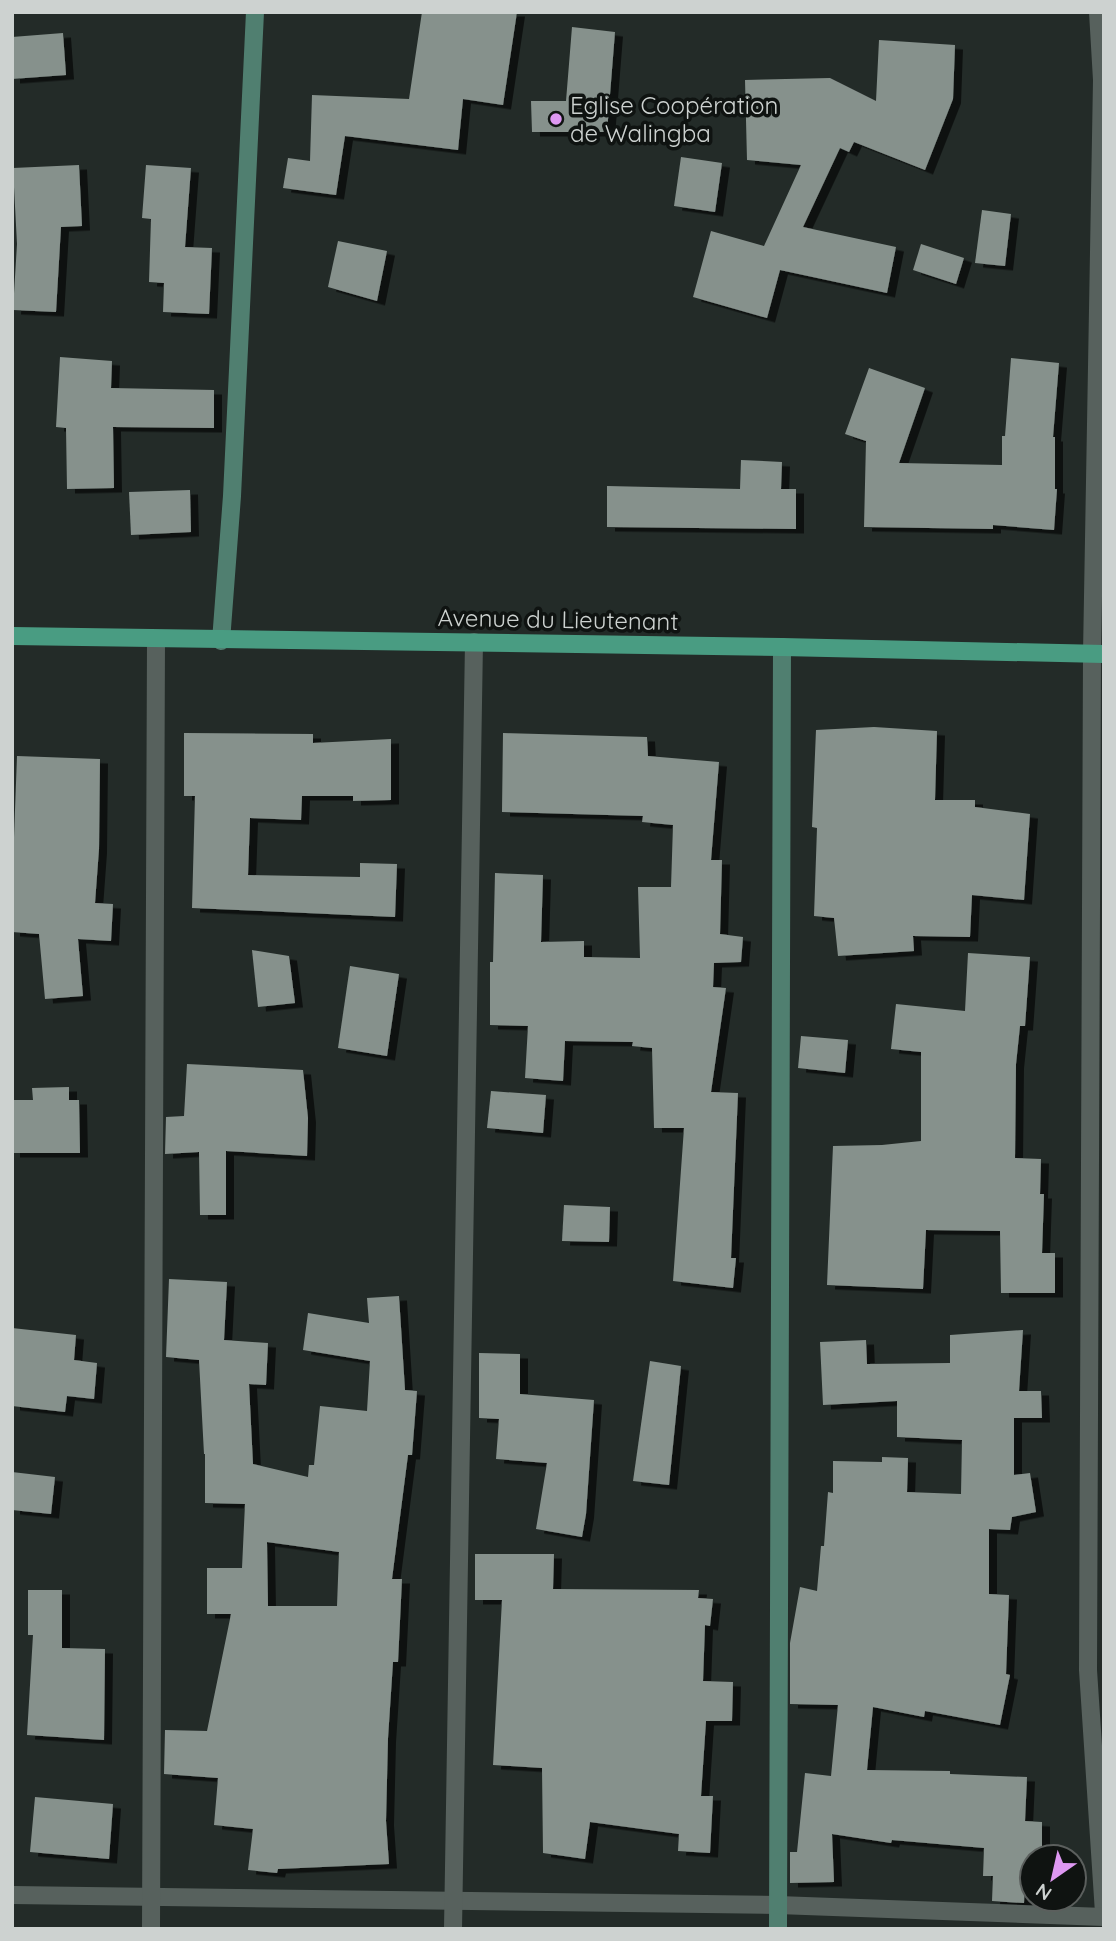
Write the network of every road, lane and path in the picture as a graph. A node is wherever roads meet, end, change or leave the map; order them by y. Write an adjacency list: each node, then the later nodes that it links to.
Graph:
1 (255, 12): 5 (street)
2 (1098, 12): 8 (street)
3 (12, 636): 4 (main road, Avenue du Lieutenant)
4 (156, 640): 5 (main road, Avenue du Lieutenant); 10 (street)
5 (221, 640): 6 (main road, Avenue du Lieutenant)
6 (474, 642): 7 (main road, Avenue du Lieutenant); 11 (street)
7 (782, 647): 8 (main road, Avenue du Lieutenant); 12 (street)
8 (1098, 654): 13 (street)
9 (12, 1895): 10 (street)
10 (151, 1896): 11 (street); 14 (street)
11 (453, 1902): 12 (street); 15 (street)
12 (778, 1905): 13 (street); 16 (street)
13 (1104, 1917): 17 (street)
14 (151, 1929)
15 (453, 1929)
16 (778, 1929)
17 (1103, 1929)

